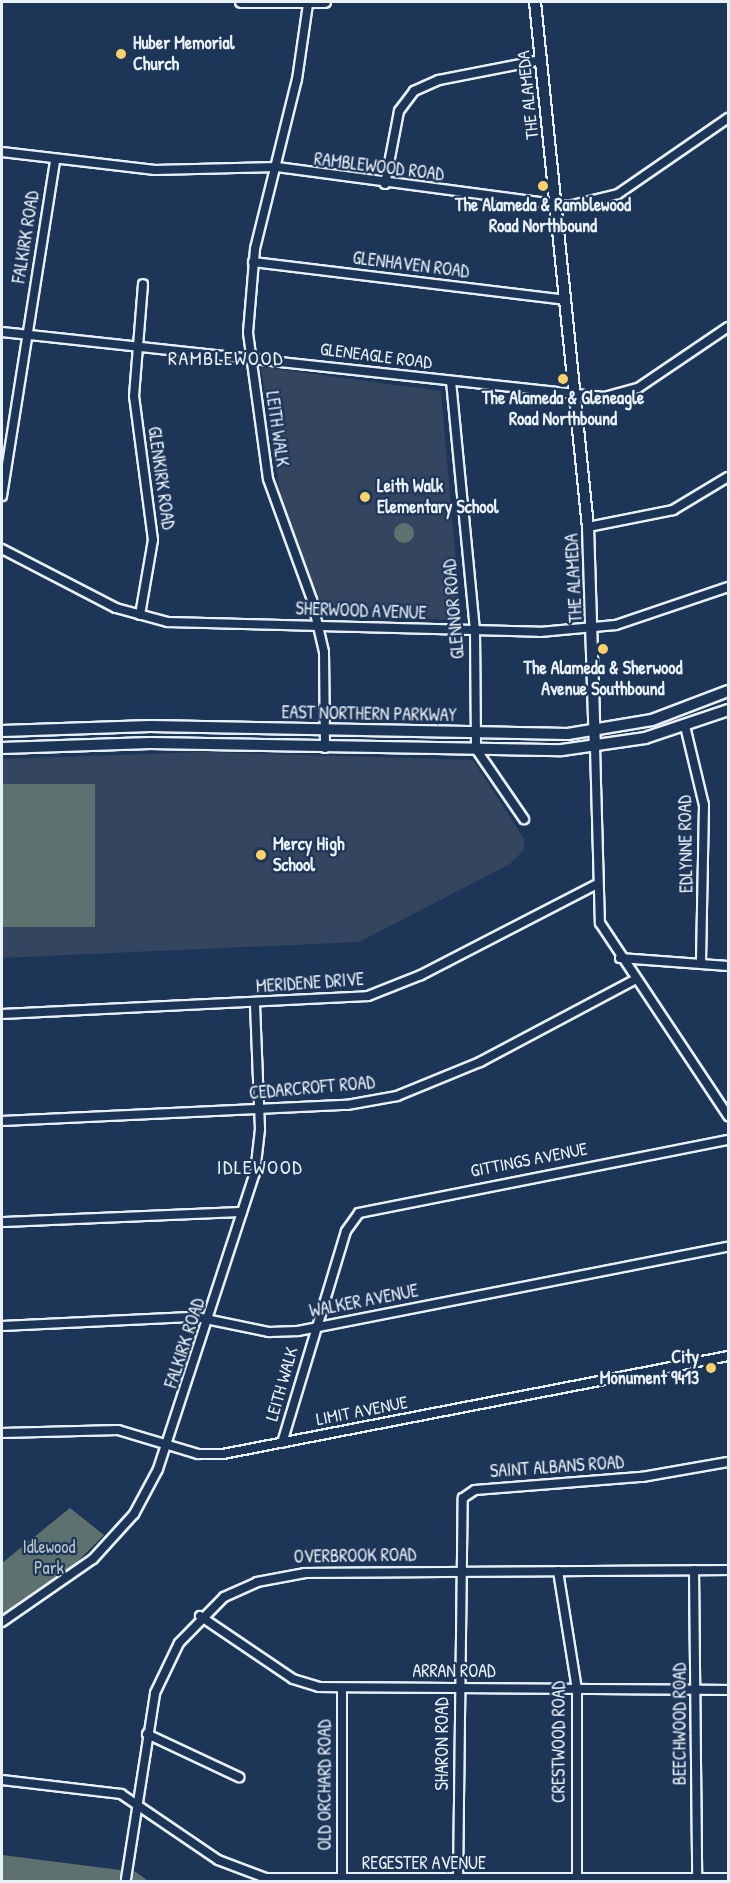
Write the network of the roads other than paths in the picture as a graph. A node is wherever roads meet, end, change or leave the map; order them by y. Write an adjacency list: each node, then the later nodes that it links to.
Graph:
1 (241, 2): 4 (main road)
2 (326, 2): 4 (main road)
3 (535, 2): 5 (main road, THE ALAMEDA)
4 (308, 4): 9 (street, LEITH WALK)
5 (541, 60): 10 (street); 11 (main road, THE ALAMEDA)
6 (729, 118): 11 (street, RAMBLEWOOD ROAD)
7 (2, 152): 8 (street, RAMBLEWOOD ROAD)
8 (55, 161): 9 (street, RAMBLEWOOD ROAD); 17 (street, FALKIRK ROAD)
9 (277, 167): 10 (street, RAMBLEWOOD ROAD); 12 (street, LEITH WALK)
10 (385, 184): 11 (street, RAMBLEWOOD ROAD)
11 (556, 205): 14 (main road, THE ALAMEDA)
12 (253, 262): 14 (street, GLENHAVEN ROAD); 19 (street, LEITH WALK)
13 (143, 284): 18 (street, GLENKIRK ROAD)
14 (565, 300): 21 (main road, THE ALAMEDA)
15 (729, 327): 21 (street, GLENEAGLE ROAD)
16 (2, 332): 17 (street, GLENEAGLE ROAD)
17 (27, 335): 18 (street, GLENEAGLE ROAD); 23 (street, FALKIRK ROAD)
18 (138, 344): 19 (street, GLENEAGLE ROAD); 27 (street, GLENKIRK ROAD)
19 (250, 357): 20 (street, GLENEAGLE ROAD); 28 (street, LEITH WALK)
20 (451, 381): 21 (street, GLENEAGLE ROAD); 30 (street, GLENNOR ROAD)
21 (575, 396): 24 (main road, THE ALAMEDA)
22 (729, 477): 24 (street)
23 (2, 496)
24 (588, 527): 29 (main road, THE ALAMEDA)
25 (2, 549): 27 (street, SHERWOOD AVENUE)
26 (729, 586): 29 (street, SHERWOOD AVENUE)
27 (140, 615): 28 (street, SHERWOOD AVENUE)
28 (318, 626): 30 (street, SHERWOOD AVENUE); 34 (street, LEITH WALK)
29 (594, 629): 30 (street, SHERWOOD AVENUE); 35 (main road, THE ALAMEDA)
30 (475, 631): 37 (street, GLENNOR ROAD)
31 (729, 691): 35 (main road, EAST NORTHERN PARKWAY)
32 (729, 710): 33 (main road, EAST NORTHERN PARKWAY)
33 (685, 726): 38 (main road, EAST NORTHERN PARKWAY); 45 (street, EDLYNNE ROAD)
34 (326, 729): 36 (main road, EAST NORTHERN PARKWAY); 37 (main road, EAST NORTHERN PARKWAY); 40 (street, LEITH WALK)
35 (595, 730): 37 (main road, EAST NORTHERN PARKWAY); 38 (main road, THE ALAMEDA)
36 (2, 731)
37 (476, 733): 41 (street, GLENNOR ROAD)
38 (595, 747): 41 (main road, EAST NORTHERN PARKWAY); 43 (street, THE ALAMEDA)
39 (2, 748): 40 (main road, EAST NORTHERN PARKWAY)
40 (325, 748): 41 (main road, EAST NORTHERN PARKWAY)
41 (476, 749): 42 (street)
42 (524, 819)
43 (595, 885): 44 (street, THE ALAMEDA); 48 (street, MERIDENE DRIVE)
44 (620, 958): 45 (street); 47 (street, THE ALAMEDA)
45 (701, 963): 46 (street)
46 (729, 966)
47 (634, 980): 50 (street, CEDARCROFT ROAD); 51 (street, THE ALAMEDA)
48 (255, 1004): 49 (street, MERIDENE DRIVE); 50 (street, FALKIRK ROAD)
49 (2, 1014)
50 (259, 1109): 52 (street, CEDARCROFT ROAD); 54 (street, FALKIRK ROAD)
51 (729, 1116)
52 (2, 1121)
53 (729, 1140): 56 (street, GITTINGS AVENUE)
54 (242, 1212): 55 (street); 58 (street, FALKIRK ROAD)
55 (2, 1222)
56 (346, 1231): 60 (street, LEITH WALK)
57 (729, 1247): 60 (street, WALKER AVENUE)
58 (212, 1318): 59 (street, WALKER AVENUE); 60 (street, WALKER AVENUE); 63 (street, FALKIRK ROAD)
59 (2, 1326)
60 (315, 1327): 64 (street, LEITH WALK)
61 (729, 1356): 64 (street, LIMIT AVENUE)
62 (2, 1433): 63 (street, LIMIT AVENUE)
63 (168, 1443): 64 (street, LIMIT AVENUE); 71 (street, FALKIRK ROAD)
64 (282, 1443)
65 (729, 1462): 66 (street, SAINT ALBANS ROAD)
66 (460, 1570): 67 (street, OVERBROOK ROAD); 70 (street, OVERBROOK ROAD); 72 (street, SHARON ROAD)
67 (558, 1570): 68 (street, OVERBROOK ROAD); 73 (street, CRESTWOOD ROAD)
68 (694, 1570): 69 (street, OVERBROOK ROAD); 75 (street, BEECHWOOD ROAD)
69 (729, 1570)
70 (200, 1616): 74 (street, ARRAN ROAD); 77 (street, OVERBROOK ROAD)
71 (2, 1622)
72 (459, 1686): 73 (street, ARRAN ROAD); 74 (street, ARRAN ROAD); 86 (street, SHARON ROAD)
73 (578, 1689): 75 (street, ARRAN ROAD); 84 (street, CRESTWOOD ROAD)
74 (342, 1690): 85 (street, OLD ORCHARD ROAD)
75 (697, 1690): 76 (street, ARRAN ROAD); 81 (street, BEECHWOOD ROAD)
76 (729, 1690)
77 (147, 1734): 78 (street); 80 (street, OVERBROOK ROAD)
78 (239, 1777)
79 (2, 1780): 80 (street, REGESTER AVENUE)
80 (140, 1804): 83 (street, OVERBROOK ROAD); 87 (street, REGESTER AVENUE)
81 (697, 1878): 82 (street, REGESTER AVENUE); 84 (street, REGESTER AVENUE)
82 (729, 1878)
83 (126, 1879)
84 (576, 1879): 86 (street, REGESTER AVENUE)
85 (342, 1880): 86 (street, REGESTER AVENUE); 87 (street, REGESTER AVENUE)
86 (458, 1880)
87 (288, 1881)

